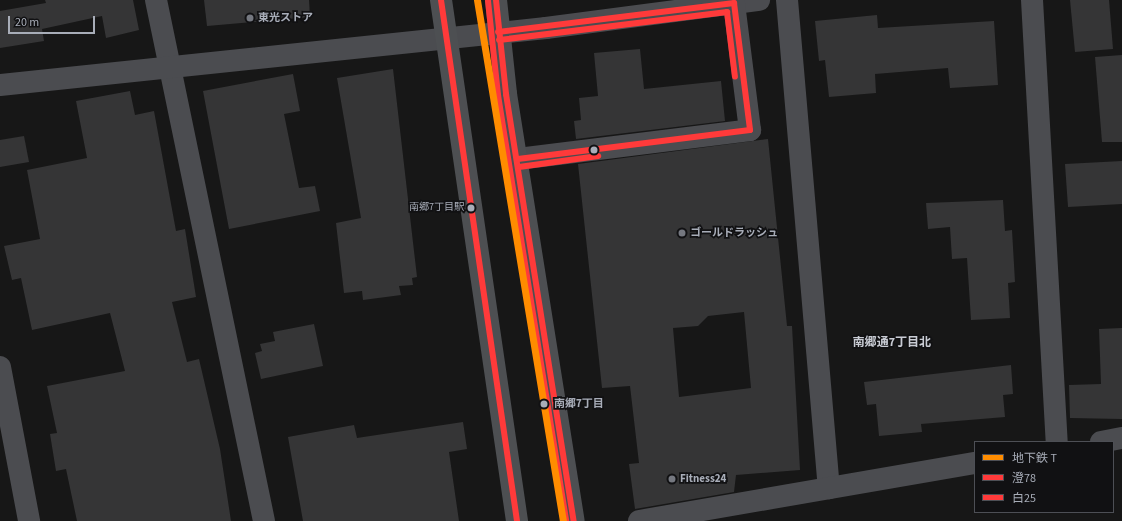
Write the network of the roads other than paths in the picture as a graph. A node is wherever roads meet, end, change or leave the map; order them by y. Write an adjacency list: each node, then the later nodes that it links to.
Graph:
1 (156, 0): 10 (street)
2 (441, 0): 9 (main road)
3 (496, 0): 8 (main road)
4 (759, 0): 7 (street)
5 (787, 0): 18 (street)
6 (1032, 0): 15 (street)
7 (734, 3): 8 (street); 12 (street)
8 (498, 32): 9 (street); 12 (main road)
9 (444, 39): 10 (street); 21 (main road)
10 (170, 67): 11 (street); 20 (street)
11 (0, 85)
12 (518, 159): 22 (main road)
13 (0, 367): 19 (street)
14 (1122, 438): 16 (street)
15 (1057, 441)
16 (1106, 441)
17 (974, 463): 18 (street)
18 (829, 488): 23 (street)
19 (29, 521)
20 (264, 521)
21 (518, 521)
22 (574, 521)
23 (639, 521)

